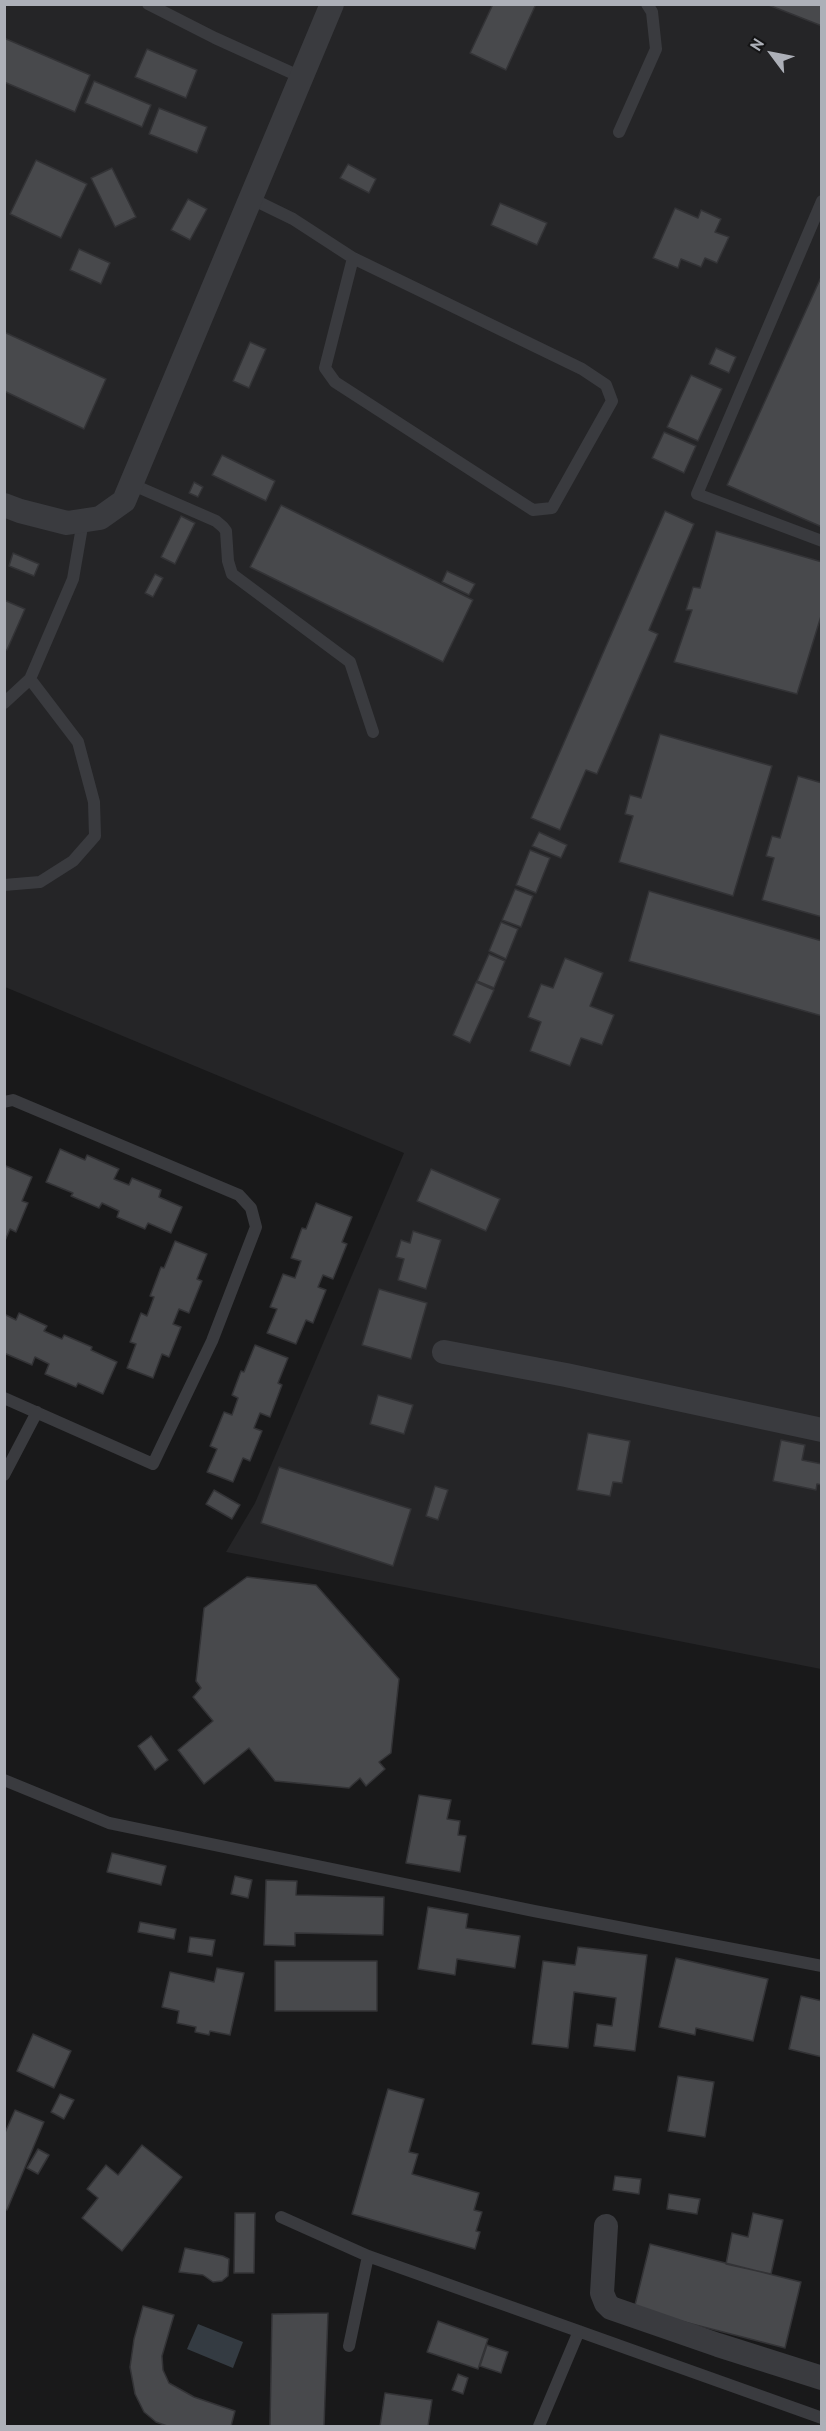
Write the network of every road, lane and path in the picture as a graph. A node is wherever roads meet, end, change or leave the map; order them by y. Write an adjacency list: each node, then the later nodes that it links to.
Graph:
1 (148, 4): 4 (lane)
2 (332, 4): 5 (street)
3 (647, 4): 6 (lane)
4 (167, 9): 5 (lane)
5 (301, 77): 7 (street)
6 (619, 132)
7 (250, 198): 9 (lane); 10 (street)
8 (822, 201): 13 (lane)
9 (353, 258): 9 (lane)
10 (131, 484): 12 (street); 16 (lane)
11 (4, 505): 12 (street)
12 (82, 521): 14 (lane)
13 (822, 541)
14 (30, 679): 15 (lane); 17 (lane)
15 (4, 703)
16 (373, 732)
17 (4, 885)
18 (4, 1102): 21 (lane)
19 (444, 1352): 22 (street)
20 (4, 1398): 21 (lane)
21 (37, 1412): 23 (lane)
22 (822, 1430)
23 (4, 1475)
24 (4, 1780): 25 (lane)
25 (822, 1966)
26 (281, 2217): 28 (lane)
27 (606, 2226): 31 (street)
28 (368, 2256): 29 (lane); 30 (lane)
29 (579, 2331): 32 (lane); 33 (lane)
30 (349, 2346)
31 (822, 2378)
32 (822, 2418)
33 (539, 2427)

